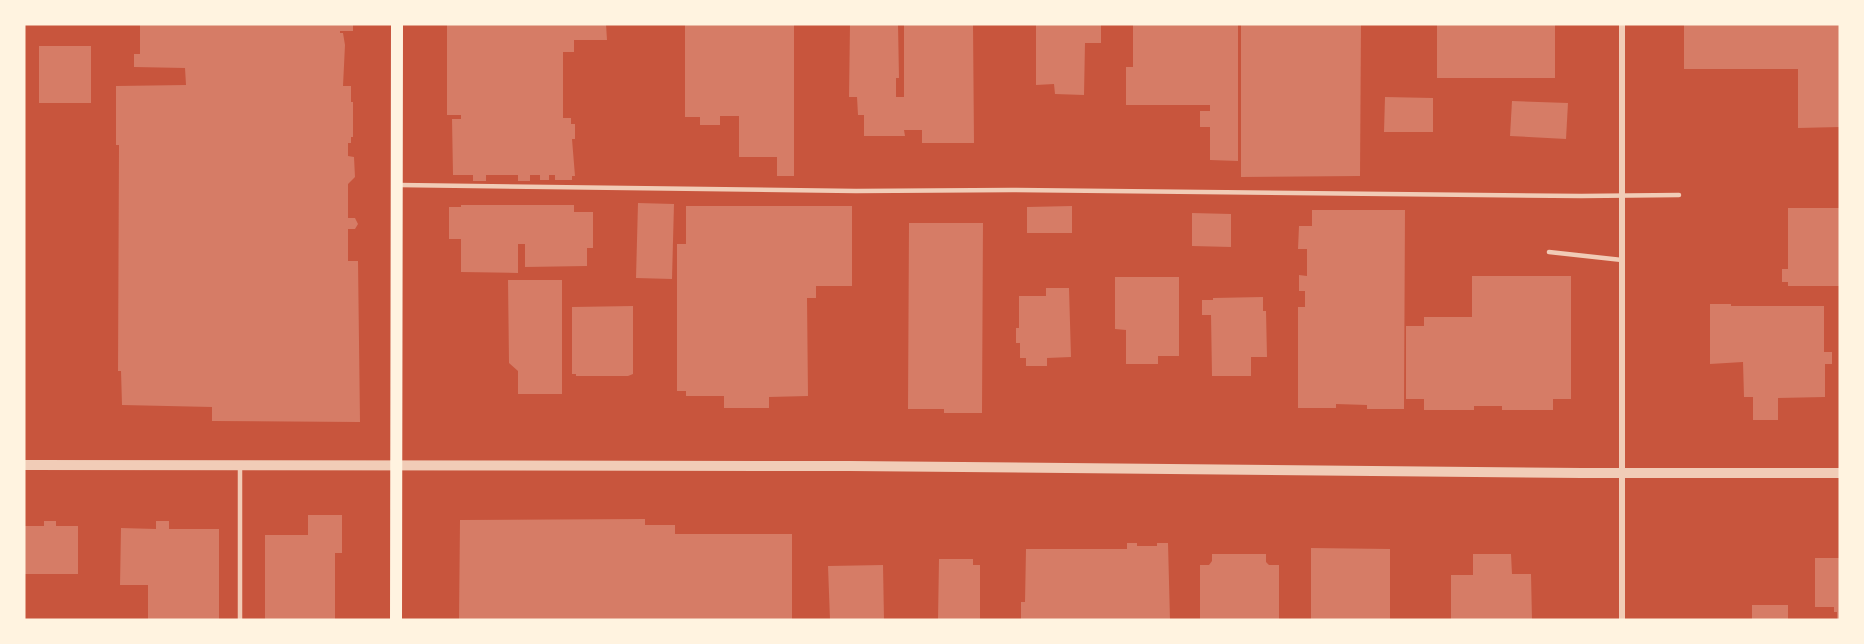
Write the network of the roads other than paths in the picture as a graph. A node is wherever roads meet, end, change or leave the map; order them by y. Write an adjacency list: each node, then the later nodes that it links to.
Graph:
1 (397, 24): 3 (main road)
2 (1622, 24): 4 (street)
3 (397, 185): 4 (lane); 10 (main road)
4 (1622, 195): 5 (lane); 7 (street)
5 (1679, 195)
6 (1549, 252): 7 (lane)
7 (1622, 260): 12 (street)
8 (24, 465): 9 (street)
9 (240, 465): 10 (street); 13 (lane)
10 (396, 465): 12 (street); 14 (main road)
11 (1840, 472): 12 (street)
12 (1621, 473): 15 (street)
13 (240, 620)
14 (396, 620)
15 (1622, 620)

